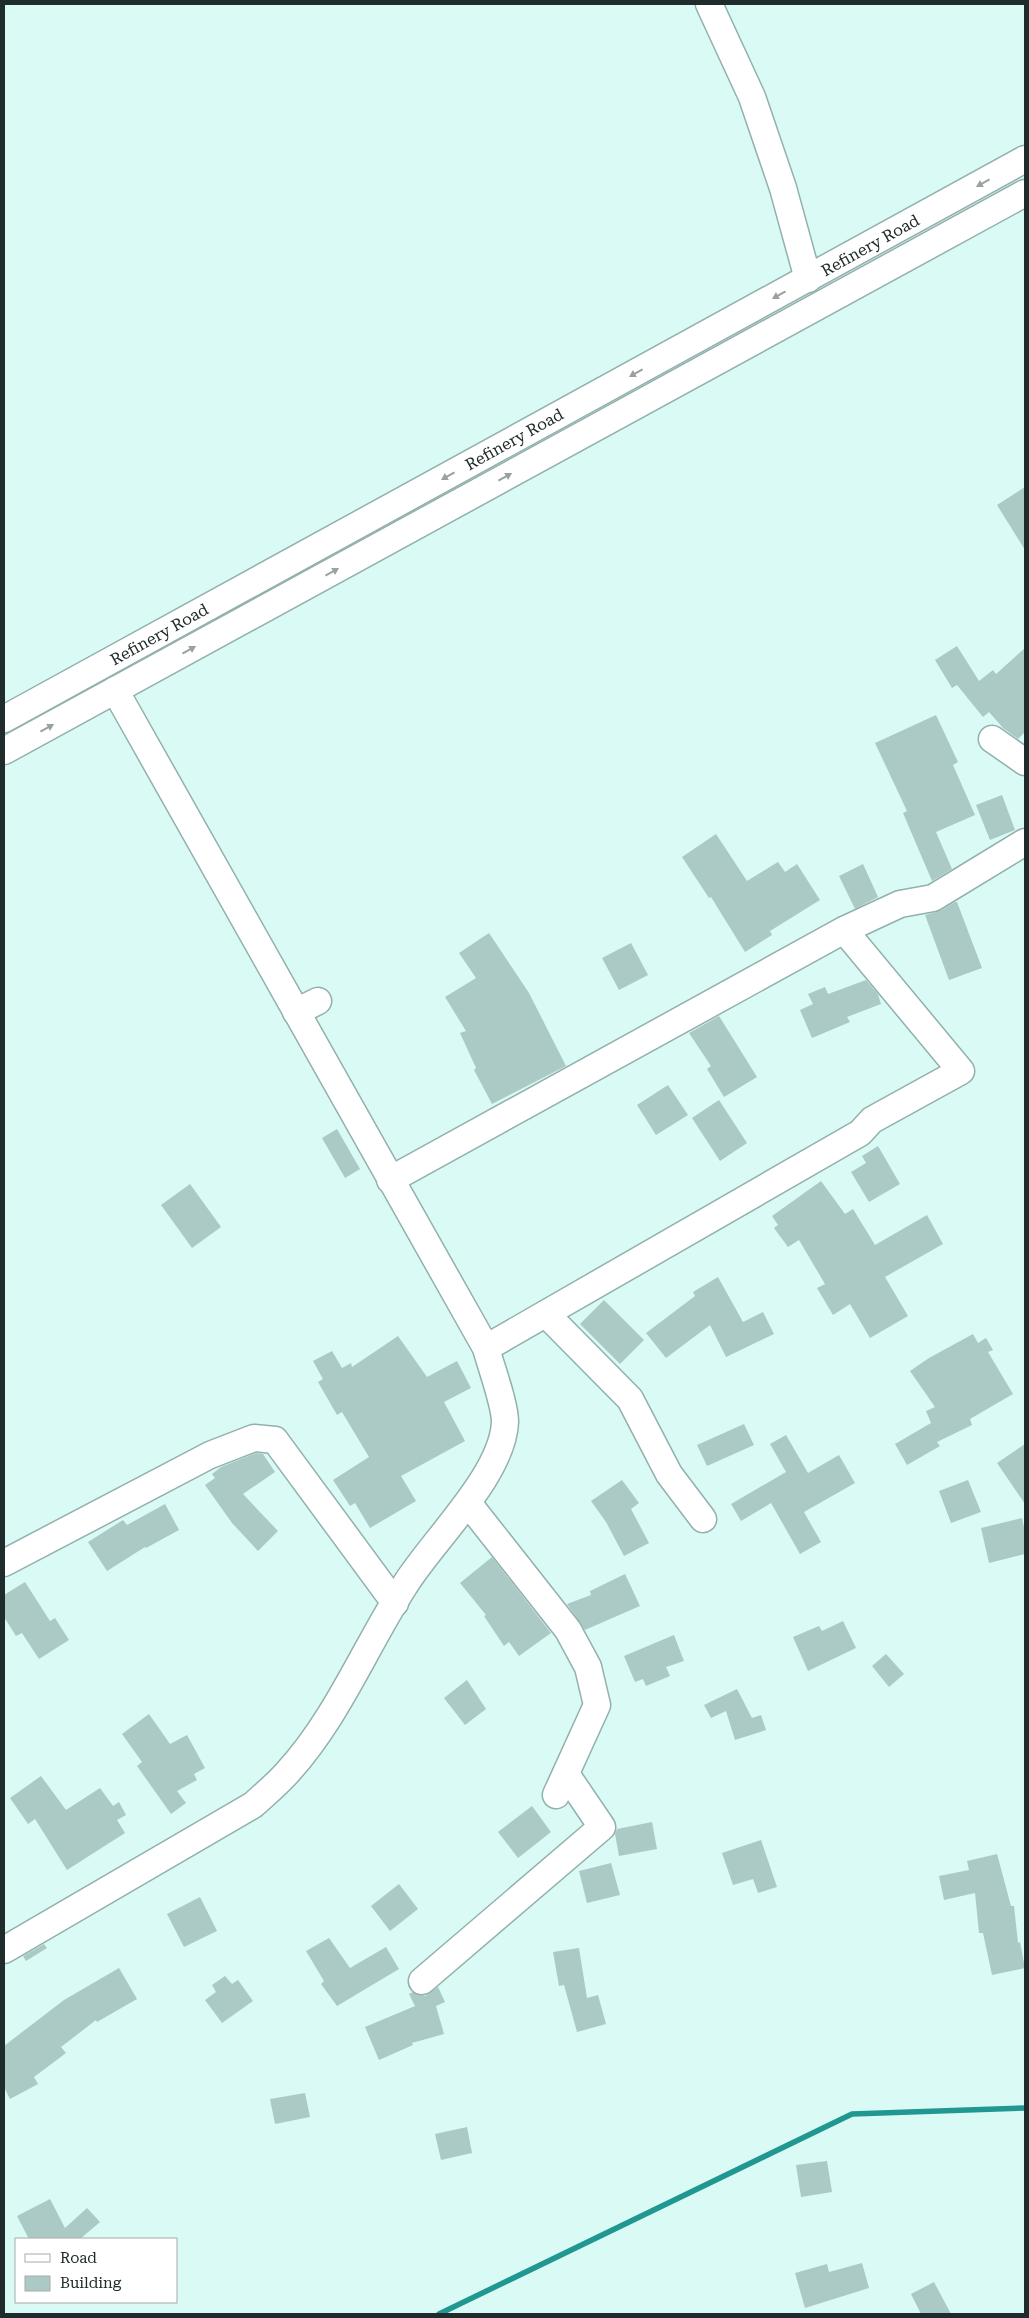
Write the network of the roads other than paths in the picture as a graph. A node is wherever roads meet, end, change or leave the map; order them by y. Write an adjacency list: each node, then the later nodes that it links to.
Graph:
1 (709, 4): 4 (street)
2 (1025, 159): 4 (street, Refinery Road, one-way to 4)
3 (1025, 193): 5 (street, Refinery Road, one-way to 3)
4 (808, 279): 6 (street, Refinery Road, one-way to 6)
5 (115, 690): 8 (street, Refinery Road, one-way to 5); 12 (street)
6 (4, 720)
7 (992, 739): 9 (street)
8 (4, 751)
9 (1025, 762)
10 (1025, 842): 11 (street)
11 (844, 930): 12 (street); 13 (street)
12 (390, 1180): 14 (street)
13 (546, 1314): 14 (street); 16 (street)
14 (486, 1348): 15 (street)
15 (468, 1503): 18 (street); 20 (street)
16 (703, 1519)
17 (4, 1563): 18 (street)
18 (394, 1603): 19 (street)
19 (4, 1950)
20 (422, 1982)

